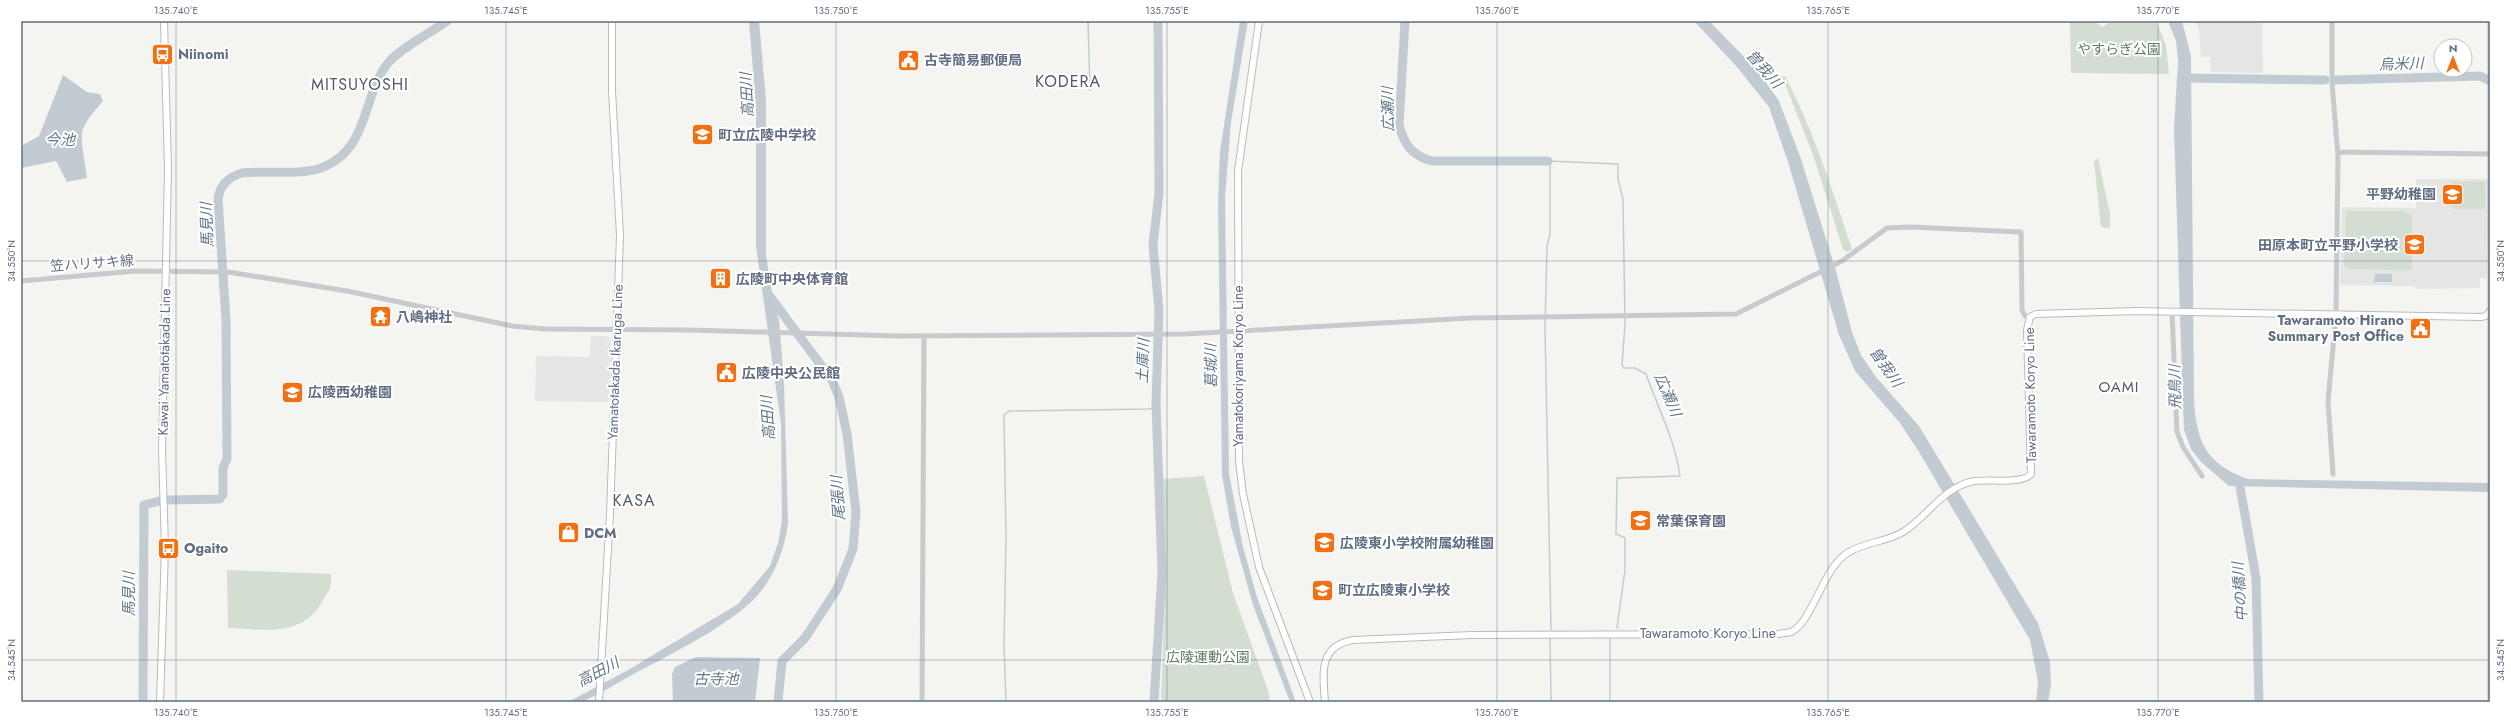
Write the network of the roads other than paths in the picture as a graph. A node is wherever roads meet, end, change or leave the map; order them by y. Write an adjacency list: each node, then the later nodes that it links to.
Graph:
1 (164, 21): 7 (main road, Kawai Yamatotakada Line)
2 (612, 21): 13 (main road, Yamatotakada Ikaruga Line)
3 (1259, 21): 14 (main road, Yamatokoriyama Koryo Line)
4 (2332, 21): 5 (street)
5 (2338, 152): 6 (street); 11 (street)
6 (2490, 154)
7 (165, 271): 8 (street, 笠ハリサキ線); 13 (street, 笠ハリサキ線); 18 (main road, Kawai Yamatotakada Line)
8 (21, 281)
9 (2490, 311): 11 (main road, Tawaramoto Koryo Line)
10 (2173, 312): 11 (main road, Tawaramoto Koryo Line); 12 (main road, Tawaramoto Koryo Line); 17 (street)
11 (2336, 315): 16 (street)
12 (2030, 317): 14 (street, 笠ハリサキ線); 22 (main road, Tawaramoto Koryo Line)
13 (616, 330): 15 (street, 笠ハリサキ線); 19 (main road, Yamatotakada Ikaruga Line)
14 (1239, 331): 15 (street, 笠ハリサキ線); 21 (main road, Yamatokoriyama Koryo Line)
15 (924, 336): 20 (street)
16 (2333, 474)
17 (2202, 476)
18 (160, 702)
19 (598, 702)
20 (922, 702)
21 (1310, 702)
22 (1325, 702)

